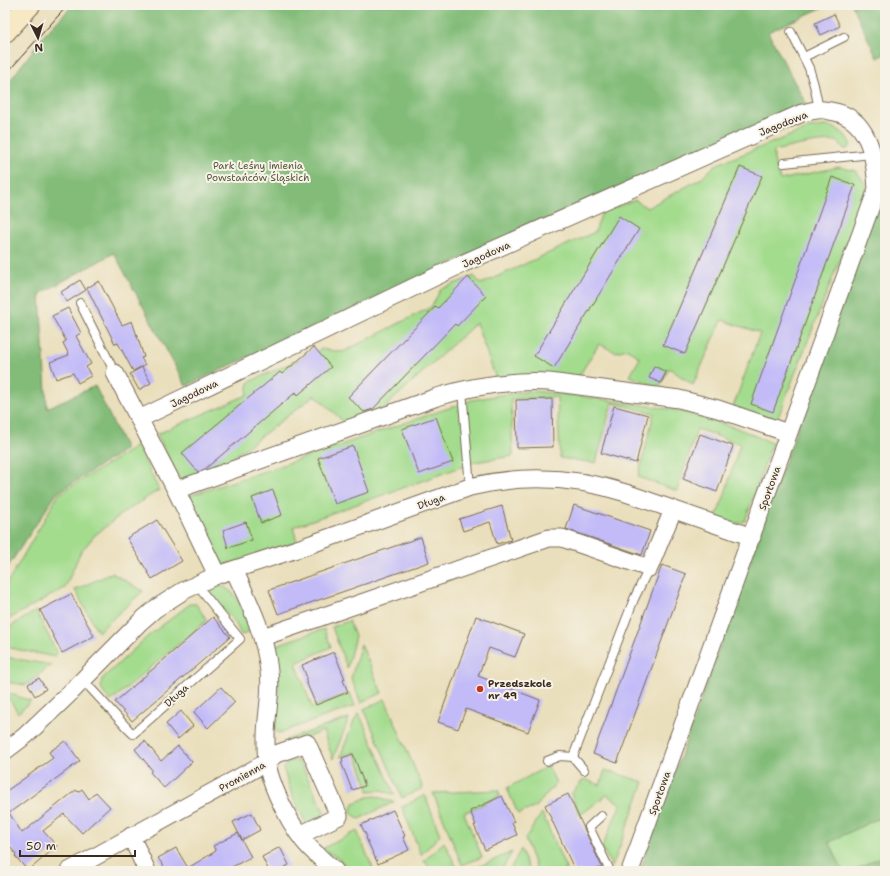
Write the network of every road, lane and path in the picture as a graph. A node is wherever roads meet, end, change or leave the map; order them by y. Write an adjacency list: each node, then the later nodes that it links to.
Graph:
1 (29, 5): 2 (main road)
2 (5, 31)
3 (791, 32): 5 (lane)
4 (844, 37): 5 (lane)
5 (804, 57): 6 (lane)
6 (819, 109): 7 (street, Jagodowa); 13 (street, Jagodowa)
7 (840, 112): 8 (street, Sportowa)
8 (872, 154): 9 (lane); 14 (street, Sportowa)
9 (784, 163)
10 (80, 303): 11 (lane)
11 (115, 373): 13 (street)
12 (462, 390): 14 (street); 15 (lane); 16 (street)
13 (139, 419): 16 (street)
14 (788, 433): 18 (street, Sportowa)
15 (470, 487): 17 (street, Długa); 20 (street, Długa)
16 (176, 490): 21 (street)
17 (673, 510): 18 (street, Długa); 19 (street)
18 (752, 537): 37 (street, Sportowa)
19 (649, 568): 23 (street); 26 (lane)
20 (234, 570): 21 (street, Długa); 23 (street)
21 (217, 575): 22 (street, Długa)
22 (196, 584): 24 (street, Długa); 24 (lane, Długa)
23 (263, 637): 28 (street)
24 (83, 680): 25 (street, Długa)
25 (5, 751)
26 (573, 757): 27 (lane); 29 (lane)
27 (547, 761)
28 (267, 762): 31 (street); 31 (street, Promienna); 32 (street, Promienna)
29 (584, 770)
30 (601, 816): 36 (lane)
31 (300, 835): 35 (street)
32 (131, 836): 33 (street, Promienna); 34 (street)
33 (69, 871)
34 (147, 871)
35 (335, 871)
36 (610, 871)
37 (630, 871)

